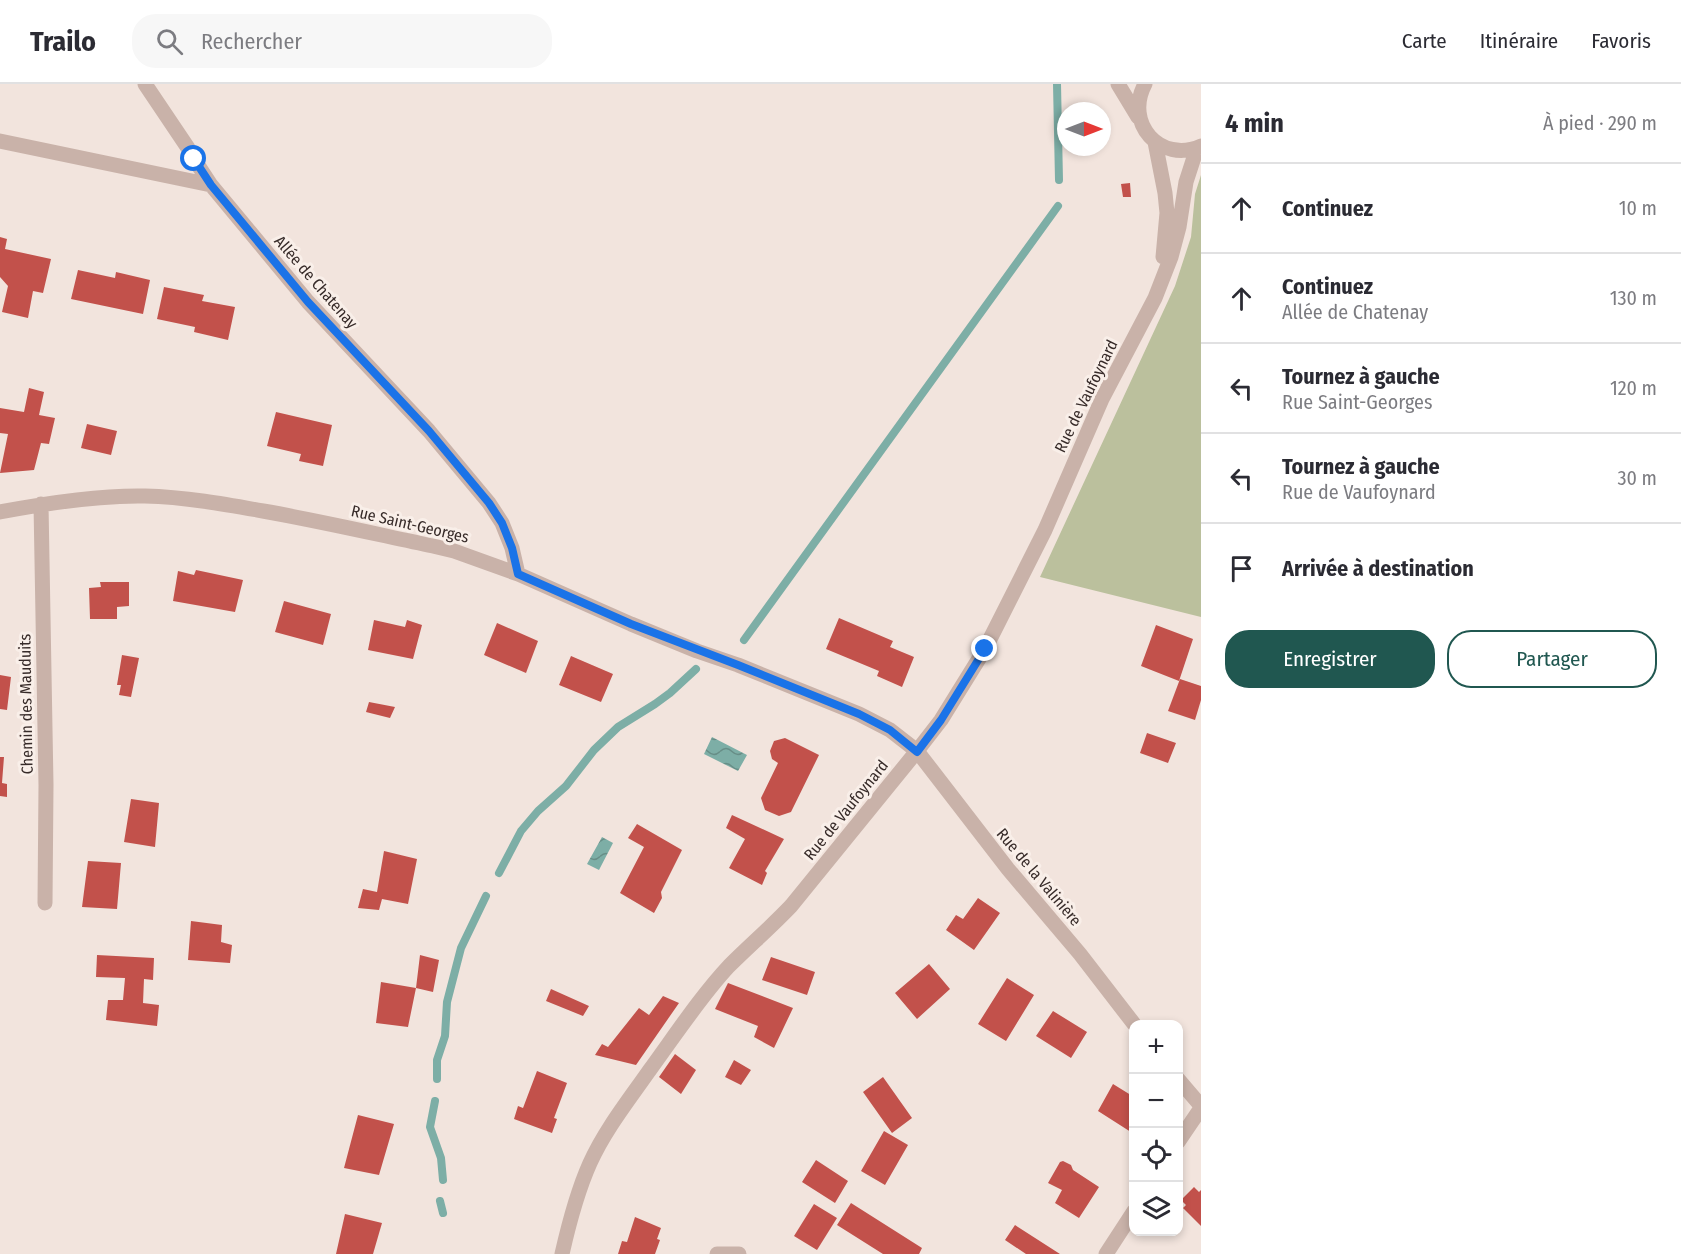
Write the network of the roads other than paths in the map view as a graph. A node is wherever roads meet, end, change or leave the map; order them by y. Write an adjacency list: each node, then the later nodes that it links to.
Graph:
1 (145, 84): 8 (street, Allée de Chatenay)
2 (1118, 84): 4 (street)
3 (1145, 84): 4 (street)
4 (1140, 120): 6 (street)
5 (0, 141): 8 (street)
6 (1155, 142): 7 (street); 9 (street, Rue de Vaufoynard)
7 (1199, 147): 9 (street, Rue de Vaufoynard)
8 (211, 185): 12 (street, Allée de Chatenay)
9 (1155, 298): 13 (street, Rue de Vaufoynard)
10 (41, 504): 11 (street, Rue Saint-Georges); 12 (street, Rue Saint-Georges); 14 (street, Chemin des Mauduits)
11 (0, 512)
12 (518, 574): 13 (street, Rue Saint-Georges)
13 (917, 752): 15 (street, Rue de la Valinière); 20 (street, Rue de Vaufoynard)
14 (45, 903)
15 (1131, 1020)
16 (1183, 1084): 17 (street)
17 (1201, 1107): 18 (street)
18 (1183, 1136)
19 (1129, 1219): 23 (street)
20 (562, 1254)
21 (717, 1254): 22 (street)
22 (739, 1254)
23 (1106, 1254)

